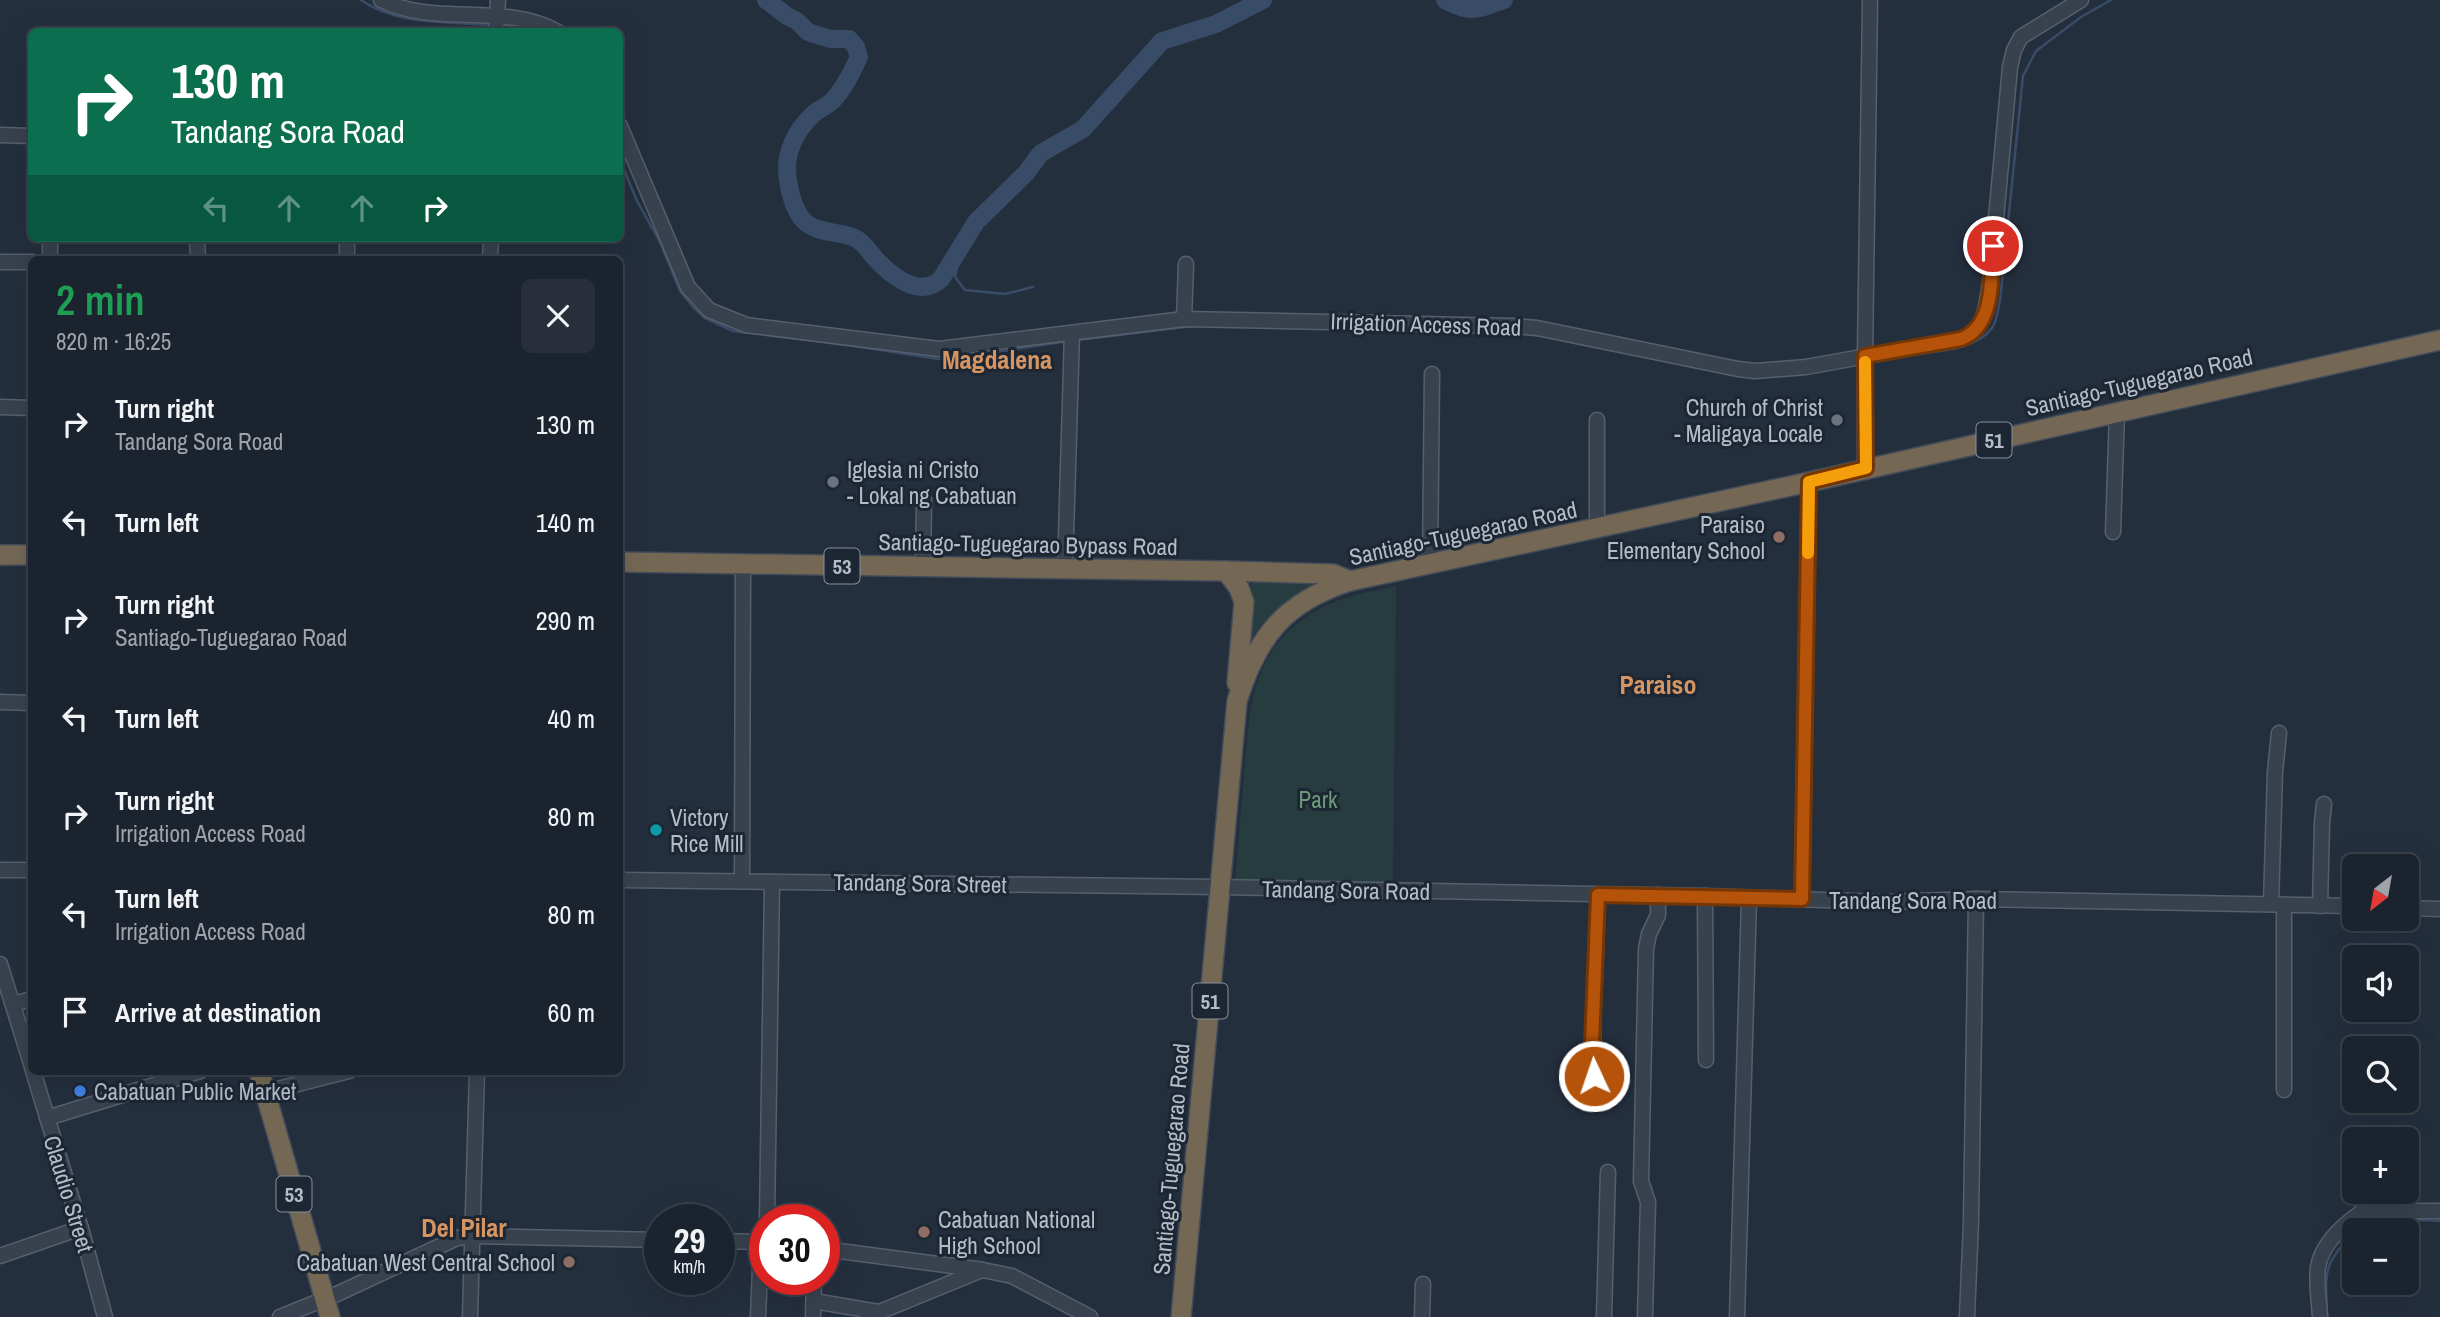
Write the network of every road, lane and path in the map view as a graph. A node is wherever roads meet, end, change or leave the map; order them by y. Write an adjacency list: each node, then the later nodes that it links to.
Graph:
1 (381, 0): 5 (street)
2 (498, 0): 5 (street)
3 (1870, 0): 16 (street)
4 (2081, 0): 16 (street, Irrigation Access Road)
5 (496, 24): 6 (street)
6 (550, 28)
7 (623, 133): 14 (street, Irrigation Access Road)
8 (0, 135): 9 (street)
9 (28, 136)
10 (0, 262): 11 (street)
11 (28, 262)
12 (1186, 264): 13 (street)
13 (1184, 319): 14 (street, Irrigation Access Road); 16 (street, Irrigation Access Road)
14 (1072, 333): 33 (street)
15 (2440, 340): 20 (highway, Santiago-Tuguegarao Road / 51)
16 (1865, 356): 22 (street)
17 (1432, 374): 31 (street)
18 (0, 407): 19 (street)
19 (28, 408)
20 (2117, 412): 22 (highway, Santiago-Tuguegarao Road / 51); 26 (street)
21 (1597, 420): 25 (street)
22 (1866, 468): 23 (highway, Santiago-Tuguegarao Road / 51)
23 (1809, 482): 25 (highway, Santiago-Tuguegarao Road / 51); 51 (street)
24 (924, 499): 32 (street)
25 (1597, 528): 31 (highway, Santiago-Tuguegarao Road / 51)
26 (2113, 532)
27 (0, 555): 28 (highway)
28 (28, 555)
29 (623, 562): 30 (highway, Santiago-Tuguegarao Bypass Road / 53)
30 (743, 563): 32 (highway, Santiago-Tuguegarao Bypass Road / 53); 44 (street)
31 (1430, 565): 35 (highway, Santiago-Tuguegarao Road / 51)
32 (923, 567): 33 (highway, Santiago-Tuguegarao Bypass Road / 53)
33 (1065, 569): 34 (highway, Santiago-Tuguegarao Bypass Road / 53)
34 (1226, 571): 35 (highway, Santiago-Tuguegarao Bypass Road / 53); 36 (highway)
35 (1350, 581): 36 (highway, Santiago-Tuguegarao Road / 51)
36 (1237, 701): 46 (highway, Santiago-Tuguegarao Road / 51)
37 (0, 702): 38 (street)
38 (28, 703)
39 (2279, 733): 53 (street)
40 (2324, 804): 54 (street)
41 (0, 870): 42 (street)
42 (28, 870)
43 (623, 880): 44 (street, Tandang Sora Street)
44 (743, 881): 45 (street, Tandang Sora Street)
45 (772, 881): 46 (street, Tandang Sora Street); 73 (street)
46 (1220, 887): 47 (street, Tandang Sora Road); 93 (highway, Santiago-Tuguegarao Road / 51)
47 (1598, 895): 48 (street, Tandang Sora Road); 68 (street)
48 (1658, 895): 49 (street, Tandang Sora Road); 96 (street)
49 (1706, 896): 50 (street, Tandang Sora Road); 62 (street)
50 (1749, 899): 51 (street, Tandang Sora Road); 97 (street)
51 (1802, 899): 52 (street, Tandang Sora Road)
52 (1976, 900): 53 (street, Tandang Sora Road); 98 (street)
53 (2277, 904): 54 (street, Tandang Sora Road); 69 (street)
54 (2320, 906): 55 (street, Tandang Sora Road)
55 (2342, 906)
56 (2419, 908): 57 (street)
57 (2440, 909)
58 (0, 964): 60 (street, Claudio Street)
59 (28, 1000): 60 (street)
60 (13, 1004): 61 (street, Claudio Street)
61 (28, 1055)
62 (1706, 1060)
63 (34, 1075): 71 (street, Claudio Street)
64 (187, 1075): 71 (street)
65 (260, 1075): 70 (highway, 53)
66 (333, 1075): 70 (street)
67 (477, 1075): 76 (street)
68 (1594, 1076)
69 (2284, 1090)
70 (266, 1092): 85 (highway, 53)
71 (47, 1118): 75 (street, Claudio Street)
72 (1608, 1172): 95 (street)
73 (767, 1204)
74 (2440, 1211): 99 (street)
75 (81, 1228): 79 (street); 87 (street, Claudio Street)
76 (471, 1236): 77 (street); 85 (street); 89 (street)
77 (644, 1240)
78 (840, 1251): 80 (street)
79 (0, 1256)
80 (983, 1270): 86 (street); 92 (street)
81 (1423, 1284): 94 (street)
82 (759, 1295): 90 (street)
83 (814, 1295): 84 (street)
84 (814, 1301): 86 (street); 91 (street)
85 (327, 1308): 88 (street)
86 (873, 1315)
87 (105, 1317)
88 (280, 1317)
89 (470, 1317)
90 (758, 1317)
91 (813, 1317)
92 (1090, 1317)
93 (1181, 1317)
94 (1422, 1317)
95 (1604, 1317)
96 (1645, 1317)
97 (1737, 1317)
98 (1967, 1317)
99 (2320, 1317)

